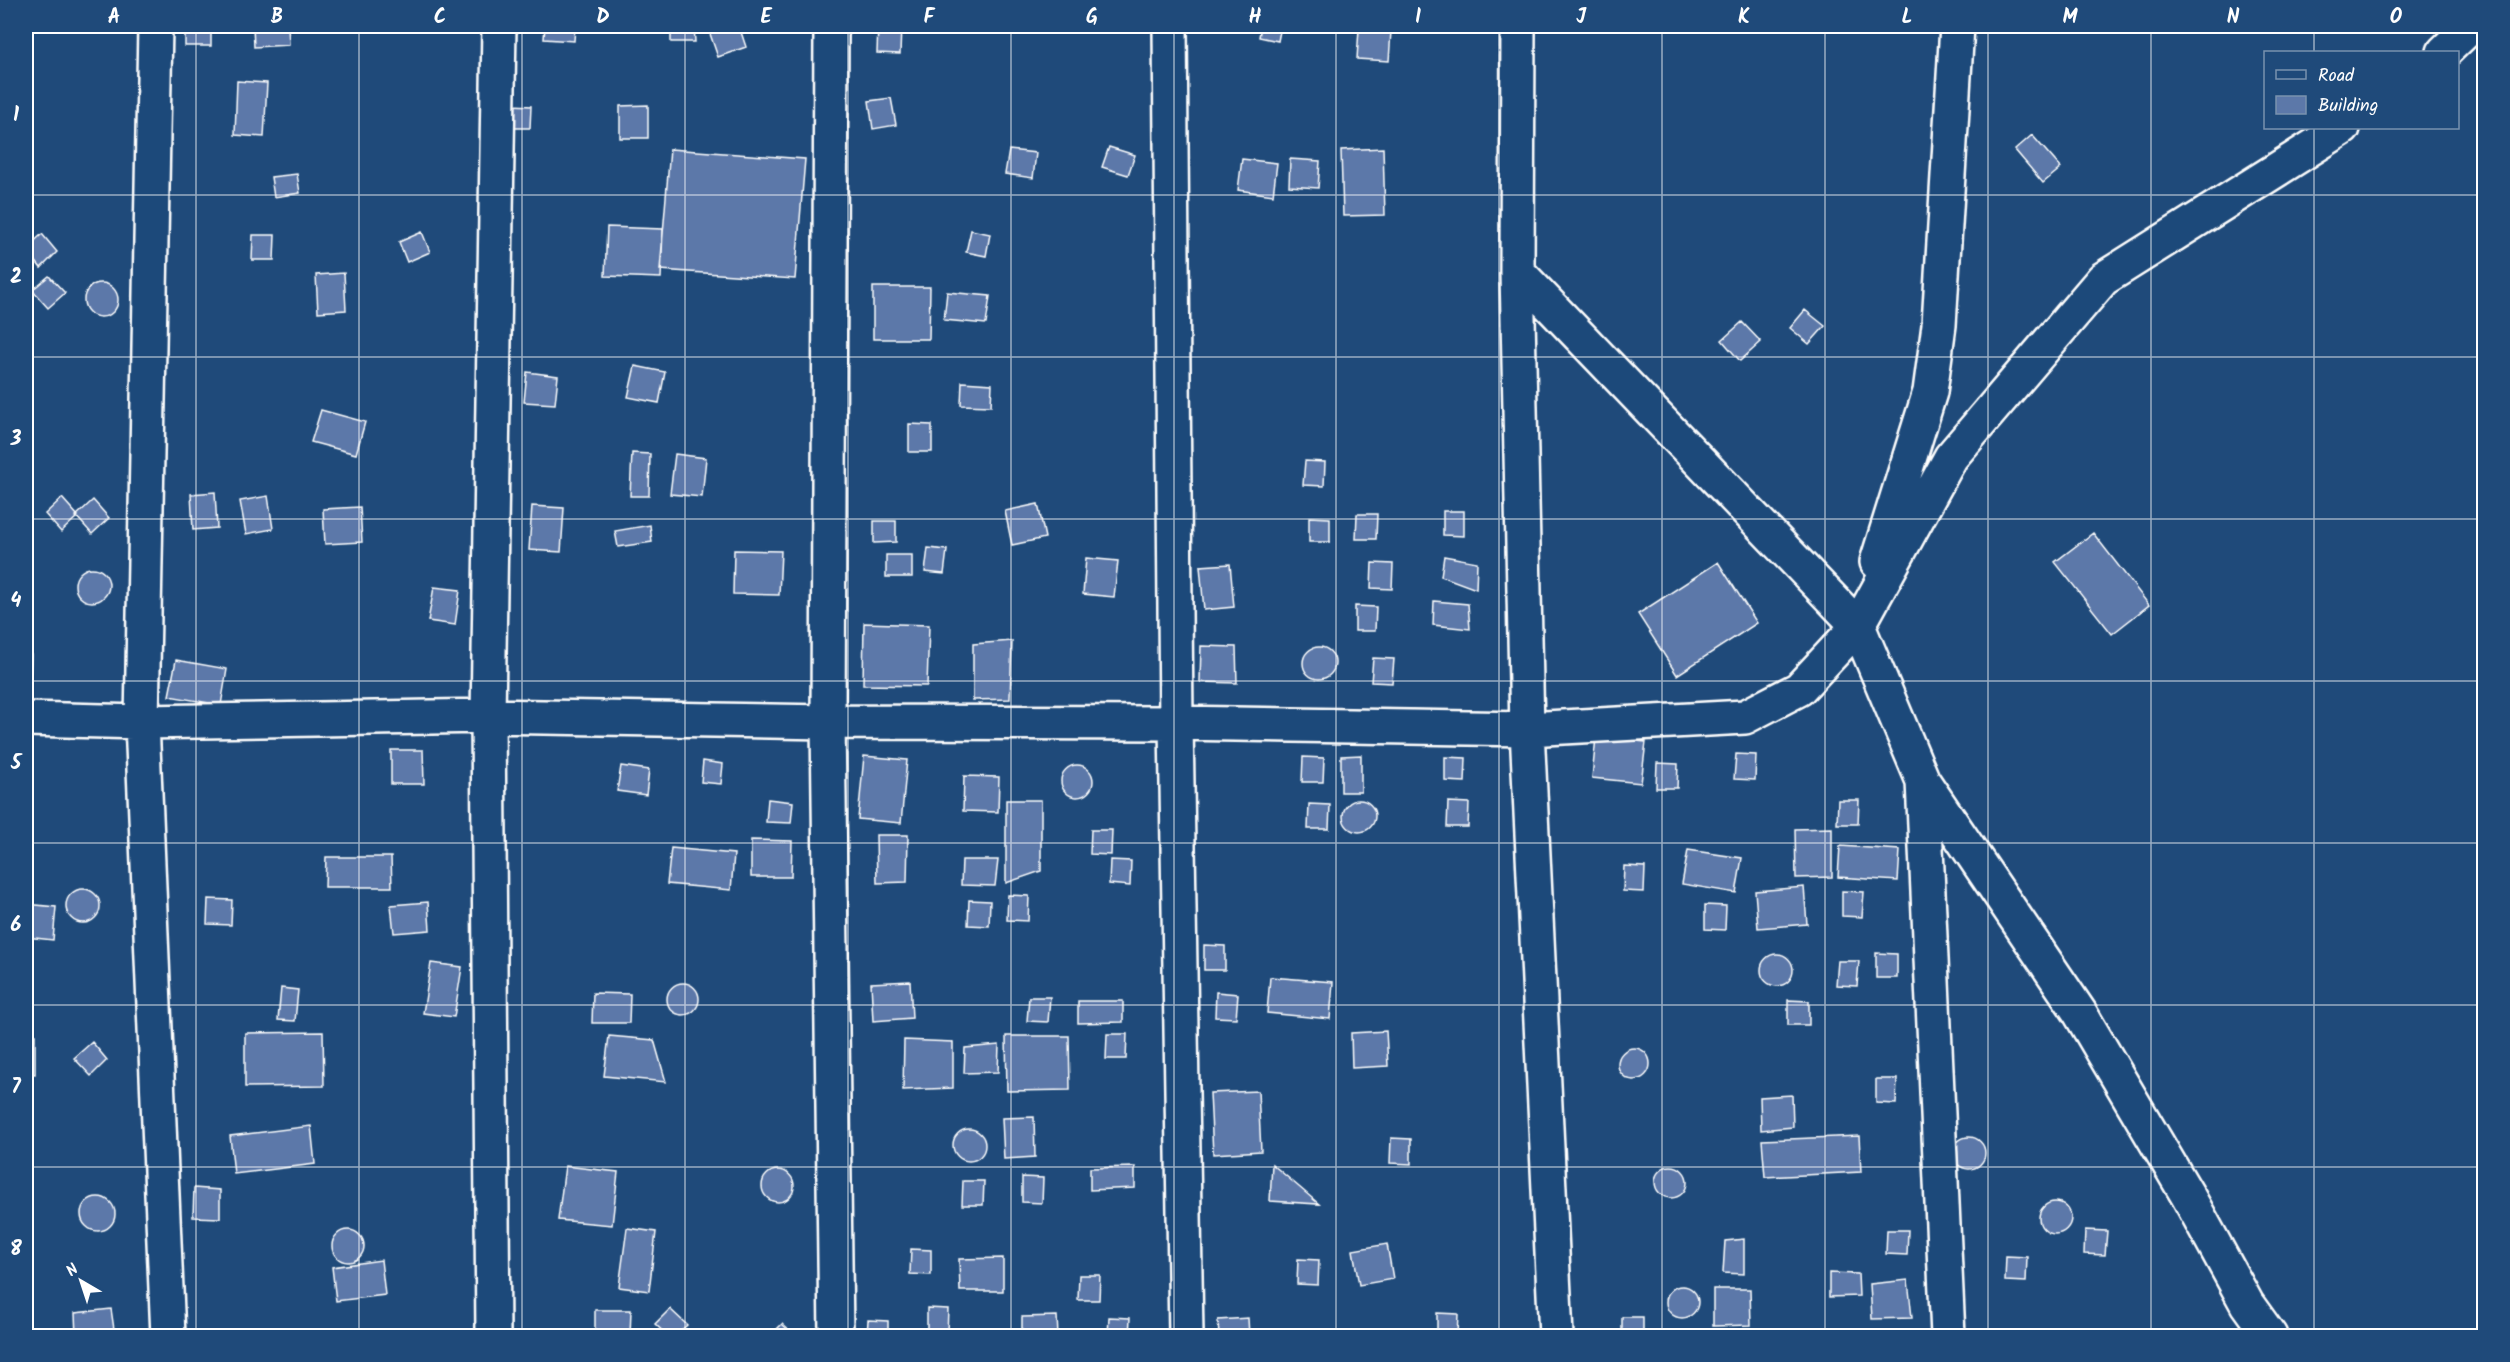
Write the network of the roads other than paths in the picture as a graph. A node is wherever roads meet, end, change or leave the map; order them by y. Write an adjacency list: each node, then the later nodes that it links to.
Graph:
1 (155, 26): 14 (street)
2 (499, 26): 12 (street)
3 (831, 26): 15 (street)
4 (1170, 26): 16 (street)
5 (1518, 26): 10 (street)
6 (1957, 26): 11 (street)
7 (2471, 26): 8 (street)
8 (2445, 51)
9 (2341, 129): 11 (street)
10 (1517, 271): 11 (street); 17 (street)
11 (1858, 626): 17 (street); 18 (street)
12 (488, 716): 14 (street); 15 (street); 20 (street)
13 (26, 719): 14 (street)
14 (142, 722): 19 (street)
15 (828, 722): 16 (street); 21 (street)
16 (1176, 723): 17 (street); 22 (street)
17 (1527, 729): 23 (street)
18 (1923, 781): 24 (street); 25 (street)
19 (168, 1336)
20 (493, 1336)
21 (836, 1336)
22 (1186, 1336)
23 (1556, 1336)
24 (1948, 1336)
25 (2270, 1336)

